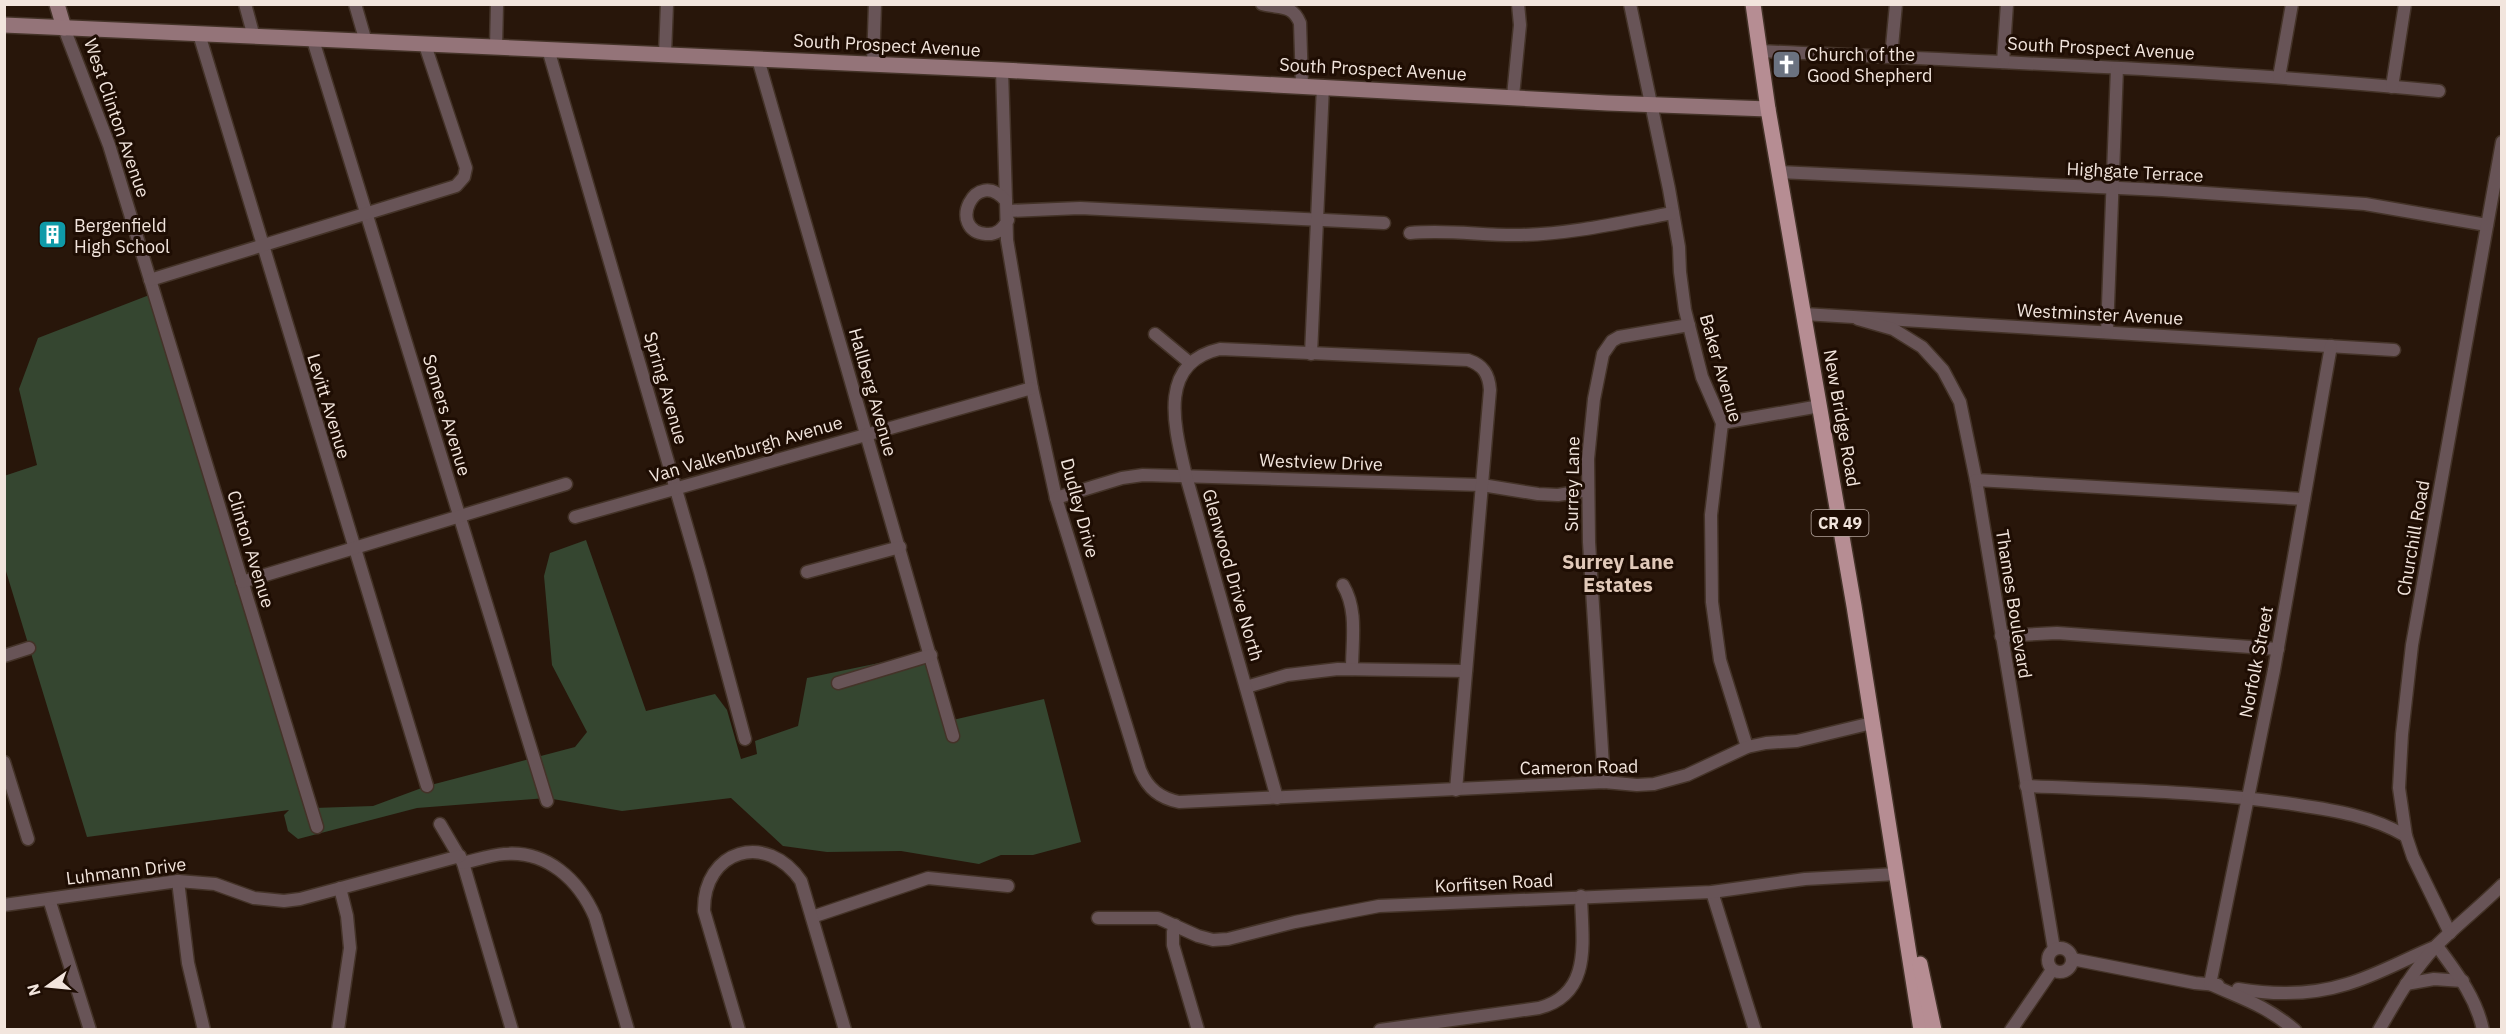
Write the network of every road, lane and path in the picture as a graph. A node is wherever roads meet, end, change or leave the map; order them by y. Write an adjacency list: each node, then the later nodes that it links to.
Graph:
1 (57, 4): 16 (street, West Clinton Avenue)
2 (245, 4): 18 (street)
3 (355, 4): 20 (street)
4 (497, 4): 22 (street)
5 (667, 4): 25 (street)
6 (875, 4): 29 (street)
7 (1262, 4): 33 (street)
8 (1518, 4): 37 (street)
9 (1630, 4): 38 (street, Baker Avenue)
10 (1753, 4): 24 (main road, New Bridge Road / CR 49)
11 (1896, 4): 26 (street)
12 (2007, 4): 28 (street)
13 (2292, 4): 32 (street)
14 (2405, 4): 35 (street)
15 (4, 25): 16 (street, South Prospect Avenue)
16 (64, 28): 17 (street, South Prospect Avenue); 51 (street, West Clinton Avenue)
17 (199, 34): 18 (street, South Prospect Avenue); 50 (street, Levitt Avenue)
18 (254, 37): 19 (street, South Prospect Avenue)
19 (313, 40): 20 (street, South Prospect Avenue); 44 (street, Somers Avenue)
20 (366, 42): 21 (street, South Prospect Avenue)
21 (425, 45): 22 (street, South Prospect Avenue); 44 (street)
22 (496, 47): 23 (street, South Prospect Avenue)
23 (549, 49): 25 (street, South Prospect Avenue); 69 (street, Spring Avenue)
24 (1761, 51): 26 (street, South Prospect Avenue); 39 (main road, New Bridge Road / CR 49)
25 (665, 54): 27 (street, South Prospect Avenue)
26 (1891, 57): 28 (street, South Prospect Avenue)
27 (758, 59): 29 (street, South Prospect Avenue); 64 (street, Hallberg Avenue)
28 (2003, 62): 30 (street, South Prospect Avenue)
29 (873, 64): 31 (street, South Prospect Avenue)
30 (2116, 68): 32 (street, South Prospect Avenue); 42 (street)
31 (1002, 70): 33 (street, South Prospect Avenue); 43 (street, Dudley Drive)
32 (2278, 77): 35 (street, South Prospect Avenue)
33 (1302, 85): 34 (street, South Prospect Avenue)
34 (1323, 86): 37 (street, South Prospect Avenue); 46 (street)
35 (2391, 87): 36 (street, South Prospect Avenue)
36 (2439, 91)
37 (1513, 96): 38 (street, South Prospect Avenue)
38 (1651, 104): 39 (street, South Prospect Avenue); 45 (street, Baker Avenue)
39 (1768, 109): 41 (main road, New Bridge Road / CR 49)
40 (2502, 142): 48 (street, Churchill Road)
41 (1779, 172): 42 (street, Highgate Terrace); 52 (main road, New Bridge Road / CR 49)
42 (2112, 188): 48 (street, Highgate Terrace); 55 (street)
43 (1007, 211): 46 (street); 61 (street, Dudley Drive)
44 (366, 213): 50 (street); 73 (street, Somers Avenue)
45 (1673, 213): 49 (street); 54 (street, Baker Avenue)
46 (1317, 219): 47 (street); 59 (street)
47 (1384, 223)
48 (2487, 225): 104 (street, Churchill Road)
49 (1410, 233)
50 (262, 245): 51 (street); 76 (street, Levitt Avenue)
51 (150, 280): 78 (street, Clinton Avenue)
52 (1804, 314): 53 (street, Westminster Avenue); 62 (main road, New Bridge Road / CR 49)
53 (1858, 319): 55 (street, Westminster Avenue); 66 (street, Thames Boulevard)
54 (1689, 325): 63 (street, Baker Avenue); 70 (street, Surrey Lane)
55 (2107, 332): 57 (street, Westminster Avenue)
56 (1155, 334): 60 (street)
57 (2331, 346): 58 (street, Westminster Avenue); 72 (street, Norfolk Street)
58 (2394, 350)
59 (1311, 354): 60 (street); 68 (street)
60 (1190, 363): 65 (street, Glenwood Drive North)
61 (1032, 388): 64 (street, Van Valkenburgh Avenue); 71 (street, Dudley Drive)
62 (1820, 406): 63 (street); 89 (main road, New Bridge Road / CR 49)
63 (1722, 423): 92 (street, Baker Avenue)
64 (867, 433): 69 (street, Van Valkenburgh Avenue); 75 (street, Hallberg Avenue)
65 (1186, 476): 68 (street, Westview Drive); 71 (street, Westview Drive); 88 (street, Glenwood Drive North)
66 (1976, 480): 72 (street); 80 (street, Thames Boulevard)
67 (566, 484): 73 (street)
68 (1482, 485): 70 (street, Westview Drive); 86 (street)
69 (676, 488): 74 (street, Van Valkenburgh Avenue); 91 (street, Spring Avenue)
70 (1587, 490): 94 (street, Surrey Lane)
71 (1056, 498): 98 (street, Dudley Drive)
72 (2304, 499): 82 (street, Norfolk Street)
73 (459, 516): 76 (street); 101 (street, Somers Avenue)
74 (575, 517)
75 (900, 547): 77 (street); 83 (street, Hallberg Avenue)
76 (354, 548): 78 (street); 95 (street, Levitt Avenue)
77 (807, 572)
78 (242, 582): 103 (street, Clinton Avenue)
79 (1343, 585): 85 (street)
80 (2001, 636): 82 (street); 96 (street, Thames Boulevard)
81 (29, 648): 84 (street)
82 (2278, 649): 99 (street, Norfolk Street)
83 (931, 655): 87 (street); 90 (street, Hallberg Avenue)
84 (4, 656)
85 (1352, 669): 86 (street); 88 (street)
86 (1466, 671): 97 (street)
87 (838, 683)
88 (1246, 687): 100 (street, Glenwood Drive North)
89 (1872, 723): 92 (street, Cameron Road); 107 (main road, New Bridge Road / CR 49)
90 (953, 736)
91 (745, 739)
92 (1747, 747): 94 (street, Cameron Road)
93 (4, 762): 105 (street)
94 (1604, 782): 97 (street, Cameron Road)
95 (427, 786)
96 (2026, 786): 99 (street); 121 (street, Thames Boulevard)
97 (1456, 790): 100 (street, Cameron Road)
98 (1157, 794): 100 (street, Cameron Road)
99 (2248, 797): 104 (street); 125 (street, Norfolk Street)
100 (1277, 798)
101 (547, 801)
102 (440, 824): 106 (street)
103 (317, 827)
104 (2406, 836): 119 (street, Churchill Road)
105 (28, 839)
106 (461, 860): 111 (street, Luhmann Drive); 130 (street); 131 (street, Luhmann Drive)
107 (1897, 874): 112 (street, Korfitsen Road); 137 (main road, New Bridge Road / CR 49); 138 (main road, New Bridge Road / CR 49)
108 (178, 881): 111 (street, Luhmann Drive); 114 (street, Luhmann Drive); 128 (street)
109 (2502, 885): 119 (street)
110 (1008, 886): 116 (street)
111 (340, 888): 129 (street)
112 (1712, 892): 113 (street, Korfitsen Road); 136 (street)
113 (1581, 897): 118 (street, Korfitsen Road); 135 (street)
114 (49, 899): 115 (street, Luhmann Drive); 127 (street)
115 (4, 905)
116 (812, 917): 132 (street); 133 (street)
117 (1098, 918): 118 (street, Korfitsen Road)
118 (1175, 926): 134 (street)
119 (2450, 933): 120 (street)
120 (2437, 946): 124 (street); 125 (street); 126 (street)
121 (2054, 949): 122 (street); 123 (street)
122 (2072, 959): 123 (street); 125 (street)
123 (2052, 970): 139 (street)
124 (2463, 981): 126 (street); 142 (street)
125 (2210, 984): 140 (street)
126 (2406, 984): 141 (street)
127 (90, 1029)
128 (204, 1029)
129 (338, 1029)
130 (512, 1029)
131 (628, 1029)
132 (739, 1029)
133 (845, 1029)
134 (1198, 1029)
135 (1380, 1029)
136 (1755, 1029)
137 (1921, 1029)
138 (1934, 1029)
139 (2011, 1029)
140 (2295, 1029)
141 (2379, 1029)
142 (2483, 1029)

